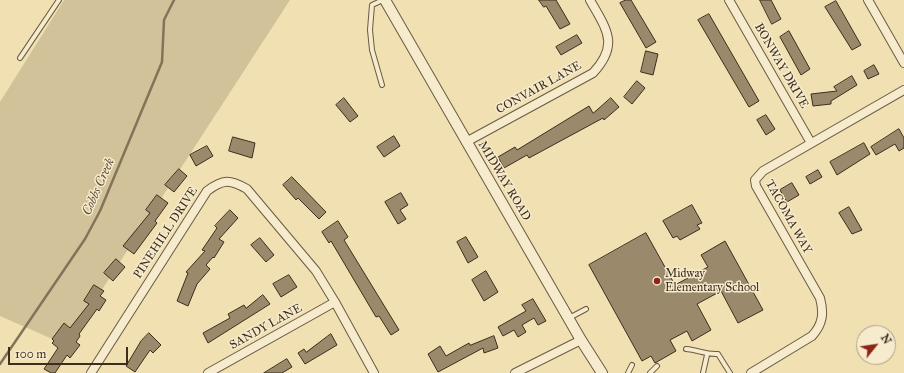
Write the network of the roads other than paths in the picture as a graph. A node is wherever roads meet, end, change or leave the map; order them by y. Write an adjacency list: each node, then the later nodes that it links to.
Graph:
1 (59, 0): 6 (lane)
2 (384, 0): 8 (lane); 10 (street, MIDWAY ROAD)
3 (590, 0): 10 (street, CONVAIR LANE)
4 (730, 0): 11 (street, BONWAY DRIVE)
5 (868, 0): 7 (street)
6 (20, 58)
7 (904, 63)
8 (382, 85)
9 (904, 90): 11 (street, TACOMA WAY)
10 (466, 142): 14 (street, MIDWAY ROAD)
11 (811, 143): 29 (street, TACOMA WAY)
12 (335, 302): 20 (street, PINEHILL DRIVE); 21 (street, SANDY LANE); 22 (street, PINEHILL DRIVE)
13 (586, 309): 14 (lane)
14 (569, 318): 15 (street, MIDWAY ROAD)
15 (581, 340): 23 (street); 24 (street, MIDWAY ROAD)
16 (686, 350): 17 (lane)
17 (707, 355): 27 (lane); 28 (lane)
18 (632, 365): 25 (lane)
19 (657, 366): 26 (lane)
20 (91, 373)
21 (208, 373)
22 (374, 373)
23 (515, 373)
24 (602, 373)
25 (628, 373)
26 (650, 373)
27 (703, 373)
28 (730, 373)
29 (751, 373)

